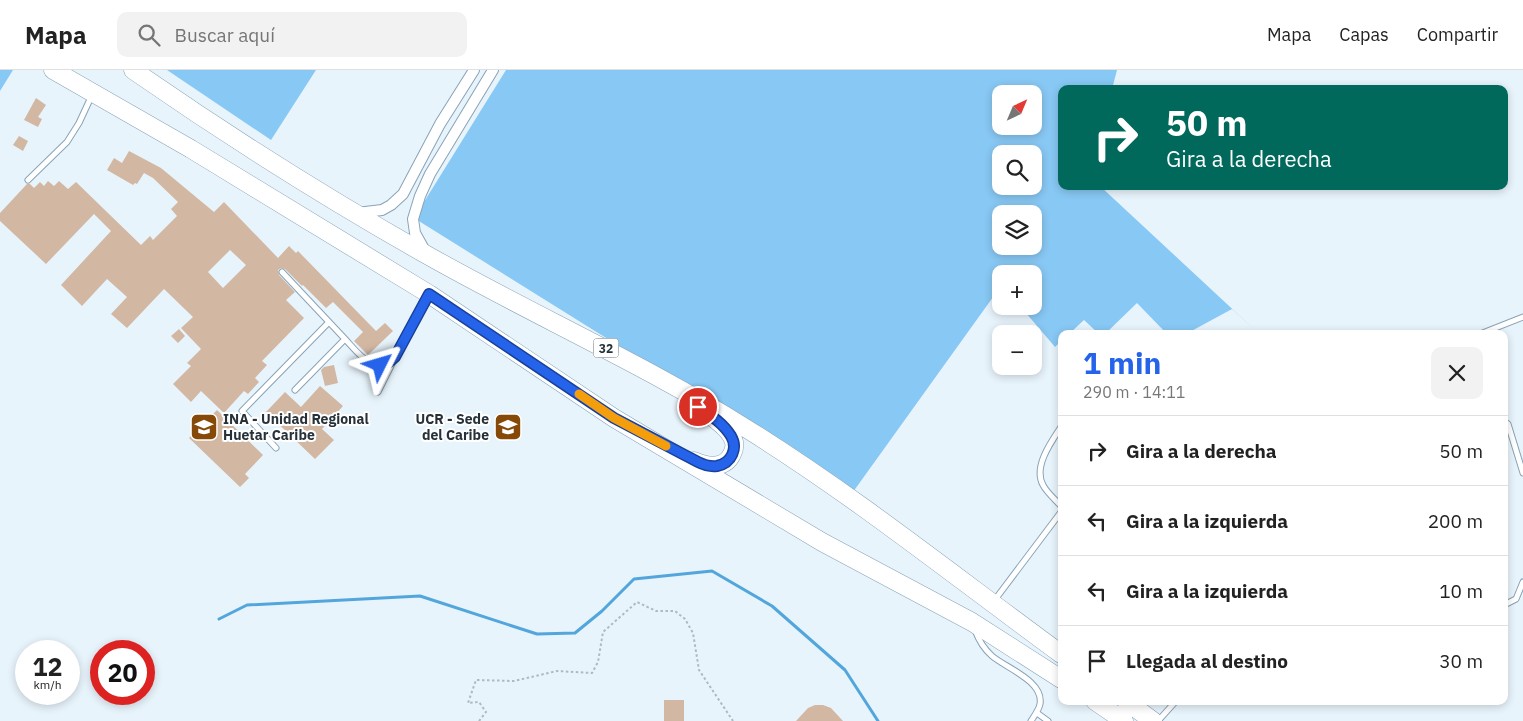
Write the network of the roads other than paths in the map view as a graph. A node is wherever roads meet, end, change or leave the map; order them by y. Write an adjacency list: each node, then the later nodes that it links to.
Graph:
1 (54, 70): 5 (highway)
2 (132, 70): 7 (highway, 32)
3 (474, 70): 7 (street)
4 (492, 70): 8 (street)
5 (93, 92): 6 (lane); 10 (highway)
6 (28, 180)
7 (356, 214): 8 (highway, 32)
8 (428, 256): 16 (highway, 32)
9 (282, 272): 12 (lane)
10 (429, 294): 15 (lane); 19 (highway)
11 (1523, 317): 13 (lane)
12 (329, 322): 14 (lane); 22 (lane)
13 (1490, 330)
14 (345, 339): 15 (lane); 17 (lane)
15 (395, 357): 18 (lane)
16 (646, 369): 19 (highway); 27 (highway, 32)
17 (295, 390)
18 (378, 392)
19 (614, 418): 29 (highway)
20 (1508, 424): 23 (lane)
21 (1058, 432): 24 (lane)
22 (276, 448)
23 (1523, 473)
24 (1058, 503)
25 (1058, 516): 27 (lane)
26 (1523, 582): 28 (lane)
27 (992, 604): 30 (highway, 32)
28 (1508, 604)
29 (972, 622): 31 (highway); 35 (lane)
30 (1058, 652)
31 (1058, 677)
32 (1101, 705): 38 (highway)
33 (1131, 705): 39 (highway)
34 (1172, 705): 40 (lane)
35 (1037, 713): 36 (lane); 37 (lane)
36 (1031, 721)
37 (1048, 721)
38 (1124, 721)
39 (1153, 721)
40 (1158, 721)

